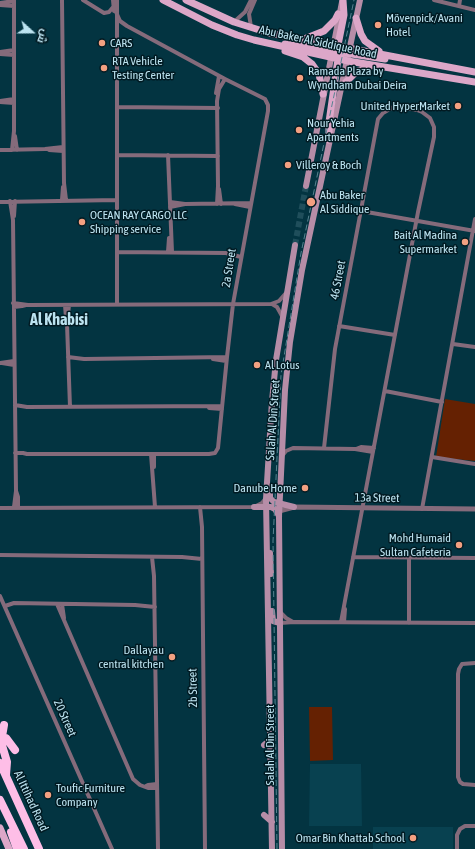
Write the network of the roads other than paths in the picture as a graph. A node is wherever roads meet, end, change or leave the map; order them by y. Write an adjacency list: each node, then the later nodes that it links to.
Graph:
1 (62, 0): 47 (street)
2 (83, 0): 15 (street)
3 (113, 0): 15 (street)
4 (117, 0): 18 (street)
5 (163, 0): 24 (main road, Abu Baker Al Siddique Road)
6 (186, 0): 21 (main road, Abu Baker Al Siddique Road)
7 (251, 0): 21 (street)
8 (255, 0): 22 (street)
9 (343, 0): 19 (main road); 27 (main road)
10 (360, 0): 20 (main road, Salah Al Din Street)
11 (434, 0): 16 (street)
12 (460, 0): 16 (street)
13 (14, 2): 14 (street); 29 (street)
14 (0, 4)
15 (114, 6): 25 (street)
16 (459, 6): 17 (street)
17 (475, 10)
18 (116, 12): 25 (street); 35 (street)
19 (338, 14): 23 (main road); 27 (main road)
20 (356, 18): 26 (main road, Salah Al Din Street); 30 (main road)
21 (234, 22): 22 (main road, Abu Baker Al Siddique Road)
22 (251, 27): 23 (main road, Abu Baker Al Siddique Road)
23 (303, 40): 27 (main road, Abu Baker Al Siddique Road)
24 (271, 44): 27 (main road); 41 (main road)
25 (116, 45): 45 (street)
26 (350, 50): 27 (main road); 30 (main road, Abu Baker Al Siddique Road); 31 (main road); 32 (main road, Salah Al Din Street)
27 (335, 52): 32 (main road, Abu Baker Al Siddique Road); 41 (main road); 46 (main road)
28 (0, 53): 29 (street)
29 (14, 53): 43 (street)
30 (390, 55): 31 (main road, Abu Baker Al Siddique Road)
31 (409, 60): 34 (main road, Abu Baker Al Siddique Road)
32 (348, 61): 33 (main road, Abu Baker Al Siddique Road); 40 (main road, Salah Al Din Street)
33 (374, 66): 37 (main road, Abu Baker Al Siddique Road); 40 (main road)
34 (475, 72)
35 (220, 76): 38 (street); 44 (street)
36 (475, 76): 37 (main road)
37 (451, 78): 39 (main road, Abu Baker Al Siddique Road)
38 (225, 79): 44 (street); 60 (street, 2a Street)
39 (475, 82)
40 (342, 86): 46 (main road, Salah Al Din Street)
41 (323, 94): 53 (main road)
42 (0, 101): 43 (street)
43 (14, 101): 49 (street)
44 (218, 104): 45 (street); 50 (street)
45 (116, 107): 51 (street)
46 (329, 140): 89 (main road, Salah Al Din Street)
47 (63, 149): 49 (street); 54 (street)
48 (0, 150): 49 (street)
49 (14, 150)
50 (218, 154): 52 (street); 58 (street)
51 (117, 155): 52 (street); 55 (street)
52 (170, 155): 59 (street)
53 (306, 186)
54 (64, 200): 55 (street); 56 (street)
55 (117, 200): 66 (street)
56 (13, 201): 57 (street); 73 (street)
57 (0, 202)
58 (219, 204): 59 (street); 60 (street)
59 (170, 205): 67 (street)
60 (250, 205): 68 (street, 2a Street)
61 (361, 211): 63 (street); 63 (street, 46 Street); 76 (street, 46 Street)
62 (475, 219): 64 (street)
63 (418, 221): 64 (street); 77 (street)
64 (474, 231): 78 (street)
65 (295, 245): 69 (main road, Salah Al Din Street)
66 (117, 252): 67 (street); 70 (street)
67 (170, 252): 68 (street)
68 (241, 255): 71 (street, 2a Street)
69 (287, 291): 72 (street); 75 (main road, Salah Al Din Street)
70 (117, 304): 71 (street); 74 (street)
71 (233, 304): 72 (street); 81 (street, 2a Street)
72 (271, 304): 75 (street)
73 (14, 305): 74 (street); 83 (street)
74 (67, 305): 80 (street)
75 (283, 316): 90 (main road, Salah Al Din Street)
76 (339, 326): 77 (street); 92 (street, 46 Street)
77 (395, 335): 84 (street)
78 (453, 344): 79 (street); 85 (street)
79 (475, 347)
80 (68, 359): 81 (street); 87 (street)
81 (226, 359): 88 (street, 2a Street)
82 (1, 363): 83 (street)
83 (14, 363): 86 (street)
84 (385, 391): 85 (street); 93 (street)
85 (442, 402): 97 (street)
86 (15, 407): 87 (street); 95 (street)
87 (68, 407): 88 (street)
88 (222, 408): 94 (street, 2a Street)
89 (282, 438): 91 (street); 96 (main road, Salah Al Din Street)
90 (269, 442): 99 (main road, Salah Al Din Street); 110 (main road)
91 (293, 448): 92 (street); 96 (street)
92 (324, 448): 93 (street)
93 (373, 450): 107 (street)
94 (153, 454): 95 (street); 102 (street)
95 (15, 455): 101 (street)
96 (281, 458): 110 (main road, Salah Al Din Street)
97 (432, 458): 98 (street); 108 (street)
98 (475, 464)
99 (266, 495): 100 (main road, Salah Al Din Street); 104 (street)
100 (266, 506): 104 (main road); 110 (main road); 111 (main road, Salah Al Din Street)
101 (16, 507): 102 (street); 106 (street)
102 (153, 507): 103 (street)
103 (202, 507): 104 (street); 117 (street, 2b Street)
104 (254, 507): 111 (street)
105 (294, 507): 107 (street, 13a Street); 110 (main road)
106 (0, 508)
107 (362, 508): 108 (street, 13a Street); 118 (street)
108 (424, 509): 109 (street, 13a Street)
109 (475, 509)
110 (279, 510): 112 (main road, Salah Al Din Street)
111 (266, 518): 114 (main road, Salah Al Din Street)
112 (279, 537): 113 (main road); 126 (main road, Salah Al Din Street)
113 (285, 543)
114 (267, 546): 130 (main road); 136 (main road, Salah Al Din Street)
115 (0, 555): 116 (street)
116 (154, 557): 117 (street); 124 (street)
117 (202, 557): 155 (street, 2b Street)
118 (353, 557): 119 (street); 129 (street)
119 (409, 558): 120 (street); 131 (street)
120 (475, 558)
121 (0, 596): 125 (street, 20 Street)
122 (57, 604): 123 (street); 125 (street); 127 (street)
123 (62, 604): 124 (street); 127 (street)
124 (155, 605): 142 (street)
125 (6, 608): 153 (street, 20 Street)
126 (280, 612): 128 (street); 130 (main road, Salah Al Din Street)
127 (64, 621): 142 (street)
128 (294, 622): 129 (street); 130 (street)
129 (342, 622): 131 (street)
130 (280, 623): 157 (main road, Salah Al Din Street)
131 (409, 623): 132 (street)
132 (475, 623)
133 (475, 663): 141 (street)
134 (4, 725): 135 (highway)
135 (1, 739): 138 (highway); 140 (highway)
136 (271, 739): 137 (main road); 146 (main road, Salah Al Din Street)
137 (264, 745)
138 (15, 750)
139 (0, 763): 140 (highway, Al Ittihad Road)
140 (6, 776): 152 (highway, Al Ittihad Road)
141 (475, 785)
142 (157, 786): 154 (street)
143 (0, 800): 145 (highway)
144 (264, 815): 146 (main road)
145 (10, 822): 150 (highway); 151 (highway)
146 (272, 822): 156 (main road, Salah Al Din Street)
147 (475, 826): 158 (street)
148 (0, 828): 149 (main road)
149 (9, 849)
150 (17, 849)
151 (24, 849)
152 (39, 849)
153 (112, 849)
154 (158, 849)
155 (205, 849)
156 (272, 849)
157 (282, 849)
158 (457, 849)

